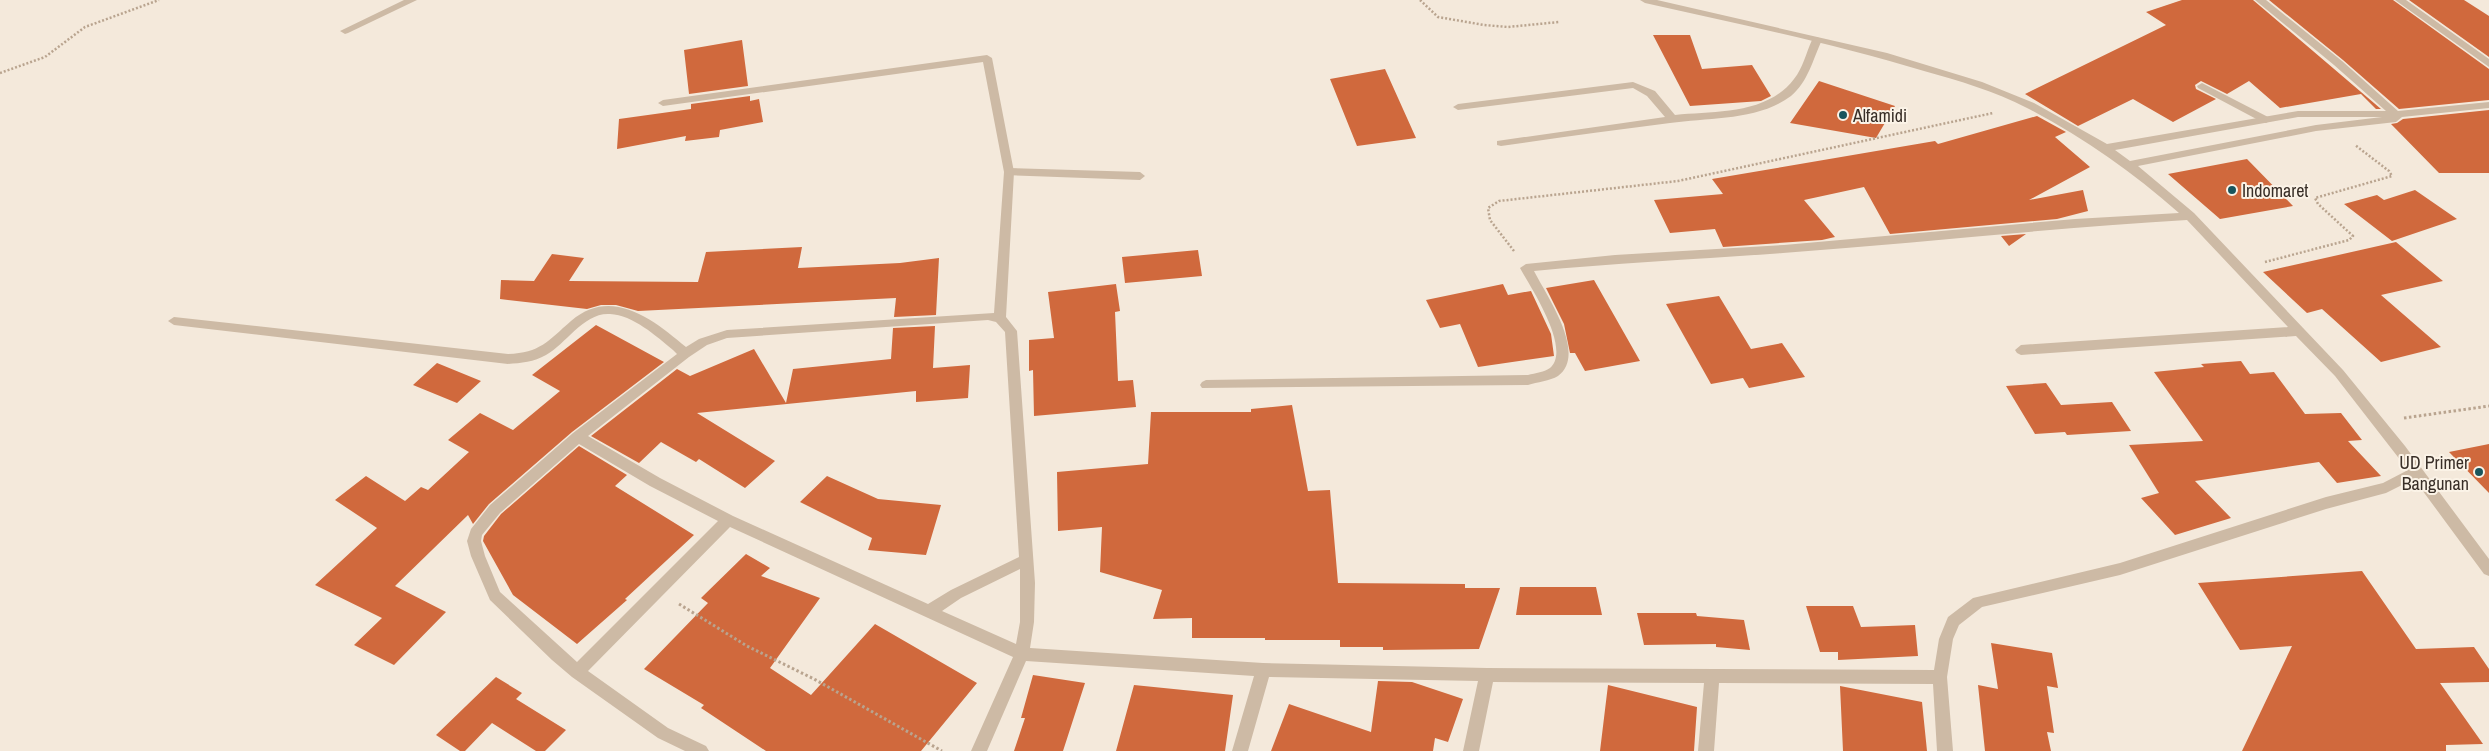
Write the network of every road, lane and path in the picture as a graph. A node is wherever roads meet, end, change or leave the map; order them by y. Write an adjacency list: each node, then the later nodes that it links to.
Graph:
1 (159, 0): 11 (path)
2 (412, 0): 8 (street)
3 (1420, 0): 7 (path)
4 (1645, 0): 9 (street)
5 (2260, 0): 18 (street)
6 (2400, 0): 10 (street)
7 (1559, 22)
8 (345, 31)
9 (1817, 40): 14 (street); 19 (street)
10 (2489, 64)
11 (0, 74)
12 (2202, 86): 20 (street)
13 (663, 103): 27 (street)
14 (2030, 105): 25 (street); 30 (path)
15 (2489, 105): 18 (street)
16 (1458, 107): 19 (street)
17 (2298, 114): 18 (street); 20 (street); 22 (street)
18 (2400, 115): 21 (street)
19 (1672, 119): 24 (street)
20 (2266, 120): 23 (street); 25 (street)
21 (2332, 127): 22 (street); 31 (path)
22 (2316, 128): 23 (street)
23 (2284, 135): 26 (street)
24 (1501, 143)
25 (2105, 148): 26 (street)
26 (2127, 165): 29 (street)
27 (1009, 172): 28 (street); 32 (street)
28 (1140, 176)
29 (2190, 216): 30 (street); 31 (street)
30 (1526, 268): 37 (street)
31 (2238, 269): 34 (street)
32 (1000, 318): 36 (street); 43 (street)
33 (174, 321): 36 (street)
34 (2300, 331): 35 (street); 39 (street)
35 (2021, 350)
36 (686, 354): 40 (street)
37 (1206, 385)
38 (2489, 406): 39 (path)
39 (2379, 422): 41 (street)
40 (578, 437): 42 (street); 49 (street)
41 (2416, 472): 44 (street); 52 (street)
42 (728, 520): 45 (street); 46 (street)
43 (1026, 560): 46 (street); 47 (street)
44 (2489, 570)
45 (657, 590): 49 (street); 54 (path)
46 (928, 612): 47 (street)
47 (1022, 654): 48 (street); 55 (street)
48 (1263, 670): 50 (street); 56 (street)
49 (577, 672): 53 (street)
50 (1487, 675): 51 (street); 57 (street)
51 (1712, 676): 52 (street); 58 (street)
52 (1940, 677): 59 (street)
53 (701, 751)
54 (942, 751)
55 (979, 751)
56 (1240, 751)
57 (1471, 751)
58 (1706, 751)
59 (1945, 751)

